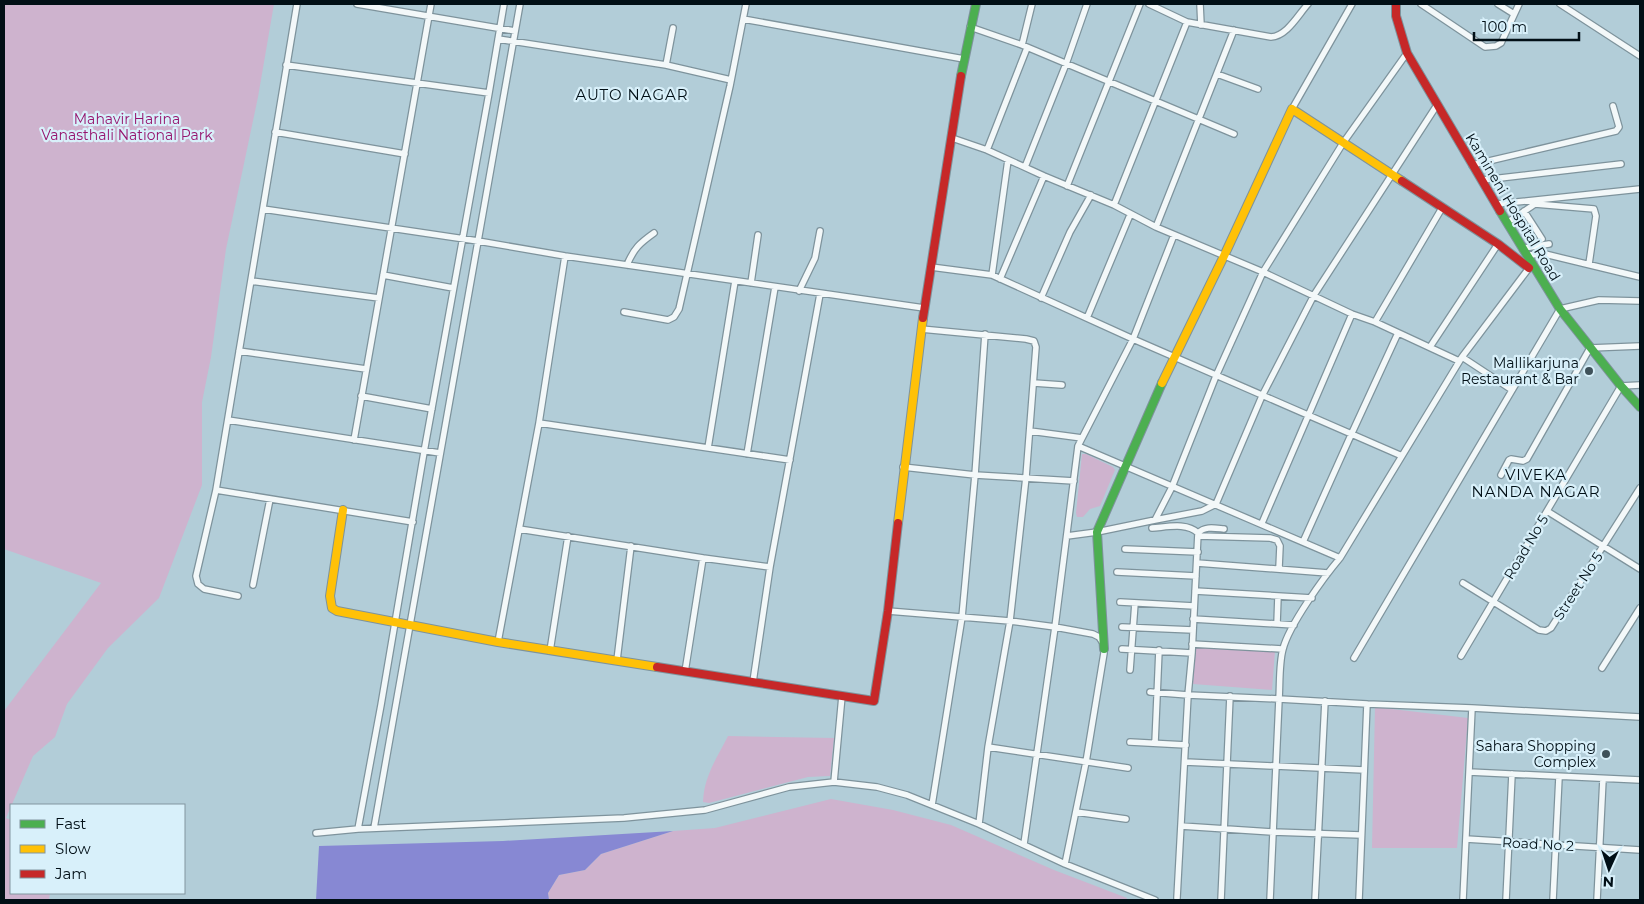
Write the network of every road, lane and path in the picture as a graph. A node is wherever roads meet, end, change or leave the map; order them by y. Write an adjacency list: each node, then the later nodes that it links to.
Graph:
1 (296, 4): 37 (street)
2 (357, 4): 21 (street)
3 (432, 4): 21 (street)
4 (504, 4): 26 (street)
5 (520, 4): 29 (street)
6 (746, 4): 22 (street)
7 (976, 4): 25 (street)
8 (1032, 4): 32 (street)
9 (1087, 4): 36 (street)
10 (1140, 4): 41 (street)
11 (1149, 4): 23 (street)
12 (1200, 4): 24 (street)
13 (1308, 4): 28 (street)
14 (1352, 4): 48 (street)
15 (1396, 4): 33 (street, Kamineni Hospital Road)
16 (1421, 4): 20 (street)
17 (1498, 4): 20 (street)
18 (1519, 4): 20 (street)
19 (1560, 4): 34 (street)
20 (1514, 14)
21 (429, 16): 26 (street); 42 (street)
22 (743, 19): 35 (street); 40 (street)
23 (1187, 22): 24 (street); 45 (street)
24 (1201, 25): 28 (street)
25 (970, 27): 32 (street); 35 (street)
26 (499, 28): 29 (street); 30 (street)
27 (673, 28): 38 (street)
28 (1234, 30): 39 (street)
29 (515, 31): 31 (street)
30 (498, 39): 31 (street); 44 (street)
31 (513, 42): 38 (street); 81 (street)
32 (1025, 47): 36 (street); 54 (street)
33 (1407, 53): 46 (street, Kamineni Hospital Road); 53 (street)
34 (1640, 56)
35 (964, 59): 52 (street)
36 (1066, 64): 41 (street); 59 (street)
37 (286, 65): 42 (street); 50 (street)
38 (666, 65): 40 (street)
39 (1217, 74): 43 (street); 49 (street)
40 (731, 80): 92 (street)
41 (1109, 82): 45 (street); 63 (street)
42 (417, 84): 44 (street); 55 (street)
43 (1258, 89)
44 (489, 93): 79 (street)
45 (1154, 101): 49 (street); 67 (street)
46 (1437, 105): 58 (street, Kamineni Hospital Road); 60 (street)
47 (1613, 106): 58 (street)
48 (1292, 109): 53 (street); 86 (street)
49 (1199, 119): 51 (street); 73 (street)
50 (275, 132): 55 (street); 69 (street)
51 (1234, 134)
52 (952, 138): 54 (street); 89 (street)
53 (1343, 143): 60 (street); 91 (street)
54 (987, 150): 56 (street)
55 (405, 154): 74 (street)
56 (1008, 160): 59 (street); 93 (street)
57 (1621, 164): 62 (street)
58 (1472, 165): 62 (street, Kamineni Hospital Road)
59 (1025, 166): 61 (street)
60 (1393, 175): 68 (street); 104 (street)
61 (1044, 176): 63 (street); 96 (street)
62 (1483, 180): 66 (street, Kamineni Hospital Road)
63 (1067, 186): 65 (street)
64 (1640, 189): 66 (street)
65 (1090, 195): 67 (street); 106 (street)
66 (1497, 204): 72 (street, Kamineni Hospital Road)
67 (1114, 205): 71 (street)
68 (1442, 208): 82 (street); 113 (street)
69 (263, 209): 74 (street); 97 (street)
70 (1524, 211): 72 (street); 80 (street); 87 (street)
71 (1130, 214): 73 (street); 112 (street)
72 (1508, 222): 84 (street, Kamineni Hospital Road)
73 (1156, 227): 78 (street)
74 (392, 228): 79 (street); 94 (street)
75 (820, 232): 102 (street)
76 (654, 233): 88 (street)
77 (758, 234): 99 (street)
78 (1174, 235): 86 (street); 117 (street)
79 (462, 239): 81 (street); 101 (street)
80 (1542, 239)
81 (478, 241): 85 (street); 145 (street)
82 (1498, 244): 90 (street); 119 (street)
83 (1549, 244): 84 (street)
84 (1526, 251): 87 (street); 90 (street, Kamineni Hospital Road)
85 (565, 256): 88 (street); 137 (street)
86 (1224, 256): 91 (street); 122 (street)
87 (1590, 264): 95 (street)
88 (627, 265): 92 (street)
89 (931, 266): 93 (street); 108 (street)
90 (1532, 267): 109 (street, Kamineni Hospital Road); 123 (street)
91 (1263, 272): 104 (street); 125 (street)
92 (688, 274): 98 (street); 110 (street)
93 (992, 275): 96 (street)
94 (383, 276): 101 (street); 105 (street)
95 (1640, 277)
96 (1000, 278): 106 (street)
97 (251, 281): 105 (street); 121 (street)
98 (735, 281): 99 (street); 143 (street)
99 (751, 283): 100 (street)
100 (775, 287): 102 (street); 146 (street)
101 (453, 288): 134 (street)
102 (799, 291): 103 (street)
103 (820, 294): 108 (street); 148 (street)
104 (1314, 295): 111 (street); 132 (street)
105 (379, 298): 124 (street)
106 (1041, 298): 112 (street)
107 (1640, 301): 109 (street)
108 (924, 308): 114 (street)
109 (1560, 309): 120 (street, Kamineni Hospital Road); 130 (street)
110 (624, 312)
111 (1352, 314): 113 (street); 135 (street)
112 (1087, 318): 117 (street)
113 (1375, 322): 115 (street)
114 (921, 328): 116 (street); 150 (street)
115 (1398, 333): 119 (street); 139 (street)
116 (985, 334): 126 (street); 151 (street)
117 (1133, 339): 122 (street); 140 (street)
118 (1640, 346): 120 (street)
119 (1430, 347): 123 (street)
120 (1590, 348): 129 (street, Kamineni Hospital Road); 152 (street)
121 (239, 351): 124 (street); 136 (street)
122 (1174, 357): 125 (street); 149 (street)
123 (1460, 359): 130 (street); 147 (street)
124 (366, 369): 131 (street)
125 (1216, 376): 132 (street); 155 (street)
126 (1034, 383): 127 (street); 138 (street)
127 (1062, 385)
128 (1640, 385): 129 (street)
129 (1621, 386): 133 (street, Kamineni Hospital Road); 161 (street, Road No 5)
130 (1512, 390): 219 (street)
131 (361, 396): 134 (street); 141 (street)
132 (1262, 396): 135 (street); 159 (street)
133 (1640, 406)
134 (432, 410): 144 (street)
135 (1309, 416): 139 (street); 164 (street)
136 (228, 420): 141 (street); 157 (street)
137 (538, 424): 143 (street); 167 (street)
138 (1030, 432): 140 (street); 153 (street)
139 (1350, 435): 147 (street); 172 (street)
140 (1082, 438): 142 (street)
141 (354, 440): 144 (street)
142 (1078, 446): 149 (street); 154 (street)
143 (708, 448): 146 (street)
144 (424, 452): 145 (street); 163 (street)
145 (440, 453): 203 (street)
146 (747, 454): 148 (street)
147 (1402, 456): 178 (street)
148 (790, 460): 180 (street)
149 (1124, 466): 155 (street); 168 (street)
150 (904, 467): 151 (street); 197 (street)
151 (975, 475): 153 (street); 198 (street)
152 (1501, 475)
153 (1026, 478): 154 (street); 201 (street)
154 (1074, 482): 171 (street)
155 (1172, 487): 159 (street); 162 (street)
156 (1640, 488): 174 (street, Street No 5)
157 (216, 490): 158 (street); 189 (street)
158 (270, 499): 160 (street); 187 (street)
159 (1216, 504): 162 (street); 164 (street)
160 (343, 510): 163 (street); 200 (street)
161 (1547, 511): 174 (street); 193 (street, Road No 5)
162 (1155, 520): 168 (street)
163 (413, 522): 200 (street)
164 (1262, 523): 172 (street)
165 (1152, 528): 169 (street)
166 (1224, 528): 169 (street)
167 (519, 529): 170 (street); 209 (street)
168 (1097, 532): 171 (street); 211 (street)
169 (1198, 534): 176 (street); 181 (street)
170 (568, 536): 173 (street); 216 (street)
171 (1067, 536): 205 (street)
172 (1303, 542): 178 (street)
173 (631, 546): 177 (street); 220 (street)
174 (1604, 546): 182 (street); 193 (street, Street No 5)
175 (1125, 549): 176 (street)
176 (1198, 552): 179 (street)
177 (703, 558): 180 (street); 223 (street)
178 (1340, 558): 184 (street)
179 (1197, 563): 181 (street); 185 (street)
180 (770, 567): 224 (street)
181 (1278, 568): 184 (street)
182 (1640, 569)
183 (1117, 572): 185 (street)
184 (1328, 573): 191 (street)
185 (1196, 576): 188 (street)
186 (1463, 584): 193 (street)
187 (253, 585)
188 (1195, 591): 190 (street); 195 (street)
189 (238, 596)
190 (1278, 596): 191 (street); 202 (street)
191 (1312, 598): 204 (street)
192 (1120, 602): 194 (street)
193 (1493, 602): 218 (street, Road No 5)
194 (1135, 603): 195 (street); 207 (street)
195 (1194, 606): 199 (street)
196 (1640, 608): 221 (street)
197 (888, 611): 198 (street); 228 (street)
198 (962, 617): 201 (street); 253 (street)
199 (1193, 619): 202 (street); 208 (street)
200 (396, 622): 203 (street); 260 (street)
201 (1010, 622): 205 (street); 238 (street)
202 (1276, 624): 204 (street)
203 (409, 625): 209 (street); 258 (street)
204 (1294, 625): 214 (street)
205 (1055, 627): 211 (street); 239 (street)
206 (1122, 627): 207 (street)
207 (1133, 627): 208 (street); 213 (street)
208 (1193, 630): 210 (street)
209 (498, 642): 216 (street)
210 (1192, 644): 214 (street); 217 (street)
211 (1104, 649): 240 (street)
212 (1122, 649): 213 (street)
213 (1131, 649): 215 (street); 222 (street)
214 (1282, 649): 230 (street)
215 (1159, 650): 217 (street); 226 (street)
216 (550, 651): 220 (street)
217 (1192, 653): 227 (street)
218 (1461, 656)
219 (1354, 658)
220 (618, 660): 223 (street)
221 (1602, 668)
222 (1130, 670)
223 (685, 672): 224 (street)
224 (753, 682): 228 (street)
225 (1150, 692): 226 (street)
226 (1157, 693): 227 (street); 236 (street)
227 (1188, 695): 229 (street); 237 (street)
228 (842, 696): 252 (street)
229 (1230, 696): 230 (street); 242 (street)
230 (1279, 699): 231 (street); 243 (street)
231 (1325, 701): 232 (street); 245 (street)
232 (1367, 704): 233 (street); 246 (street)
233 (1472, 708): 234 (street); 247 (street)
234 (1640, 717)
235 (1130, 742): 236 (street)
236 (1154, 743): 237 (street)
237 (1186, 744): 241 (street)
238 (988, 747): 239 (street); 256 (street)
239 (1036, 755): 240 (street); 267 (street)
240 (1086, 762): 244 (street); 254 (street)
241 (1185, 762): 242 (street); 257 (street)
242 (1226, 764): 243 (street); 259 (street)
243 (1275, 767): 245 (street); 261 (street)
244 (1128, 768)
245 (1321, 768): 246 (street); 263 (street)
246 (1364, 770): 264 (street)
247 (1469, 772): 248 (street); 265 (street)
248 (1512, 774): 249 (street); 266 (street)
249 (1559, 776): 250 (street); 268 (street)
250 (1603, 779): 251 (street); 269 (street)
251 (1640, 780)
252 (834, 782): 253 (street); 258 (street)
253 (932, 805): 256 (street)
254 (1076, 812): 255 (street); 271 (street)
255 (1126, 819)
256 (979, 824): 267 (street)
257 (1181, 826): 259 (street); 272 (street)
258 (374, 828): 260 (street)
259 (1224, 828): 261 (street); 274 (street)
260 (358, 829): 262 (street)
261 (1273, 832): 263 (street); 275 (street)
262 (316, 833)
263 (1318, 834): 264 (street); 276 (street)
264 (1361, 835): 277 (street)
265 (1466, 839): 266 (street, Road No 2); 278 (street)
266 (1509, 842): 268 (street, Road No 2); 279 (street)
267 (1024, 844): 271 (street)
268 (1556, 845): 269 (street, Road No 2); 280 (street)
269 (1600, 847): 270 (street, Road No 2); 281 (street)
270 (1640, 850)
271 (1066, 864): 273 (street)
272 (1177, 898)
273 (1155, 900)
274 (1221, 900)
275 (1270, 900)
276 (1315, 900)
277 (1359, 900)
278 (1463, 900)
279 (1506, 900)
280 (1553, 900)
281 (1597, 900)

